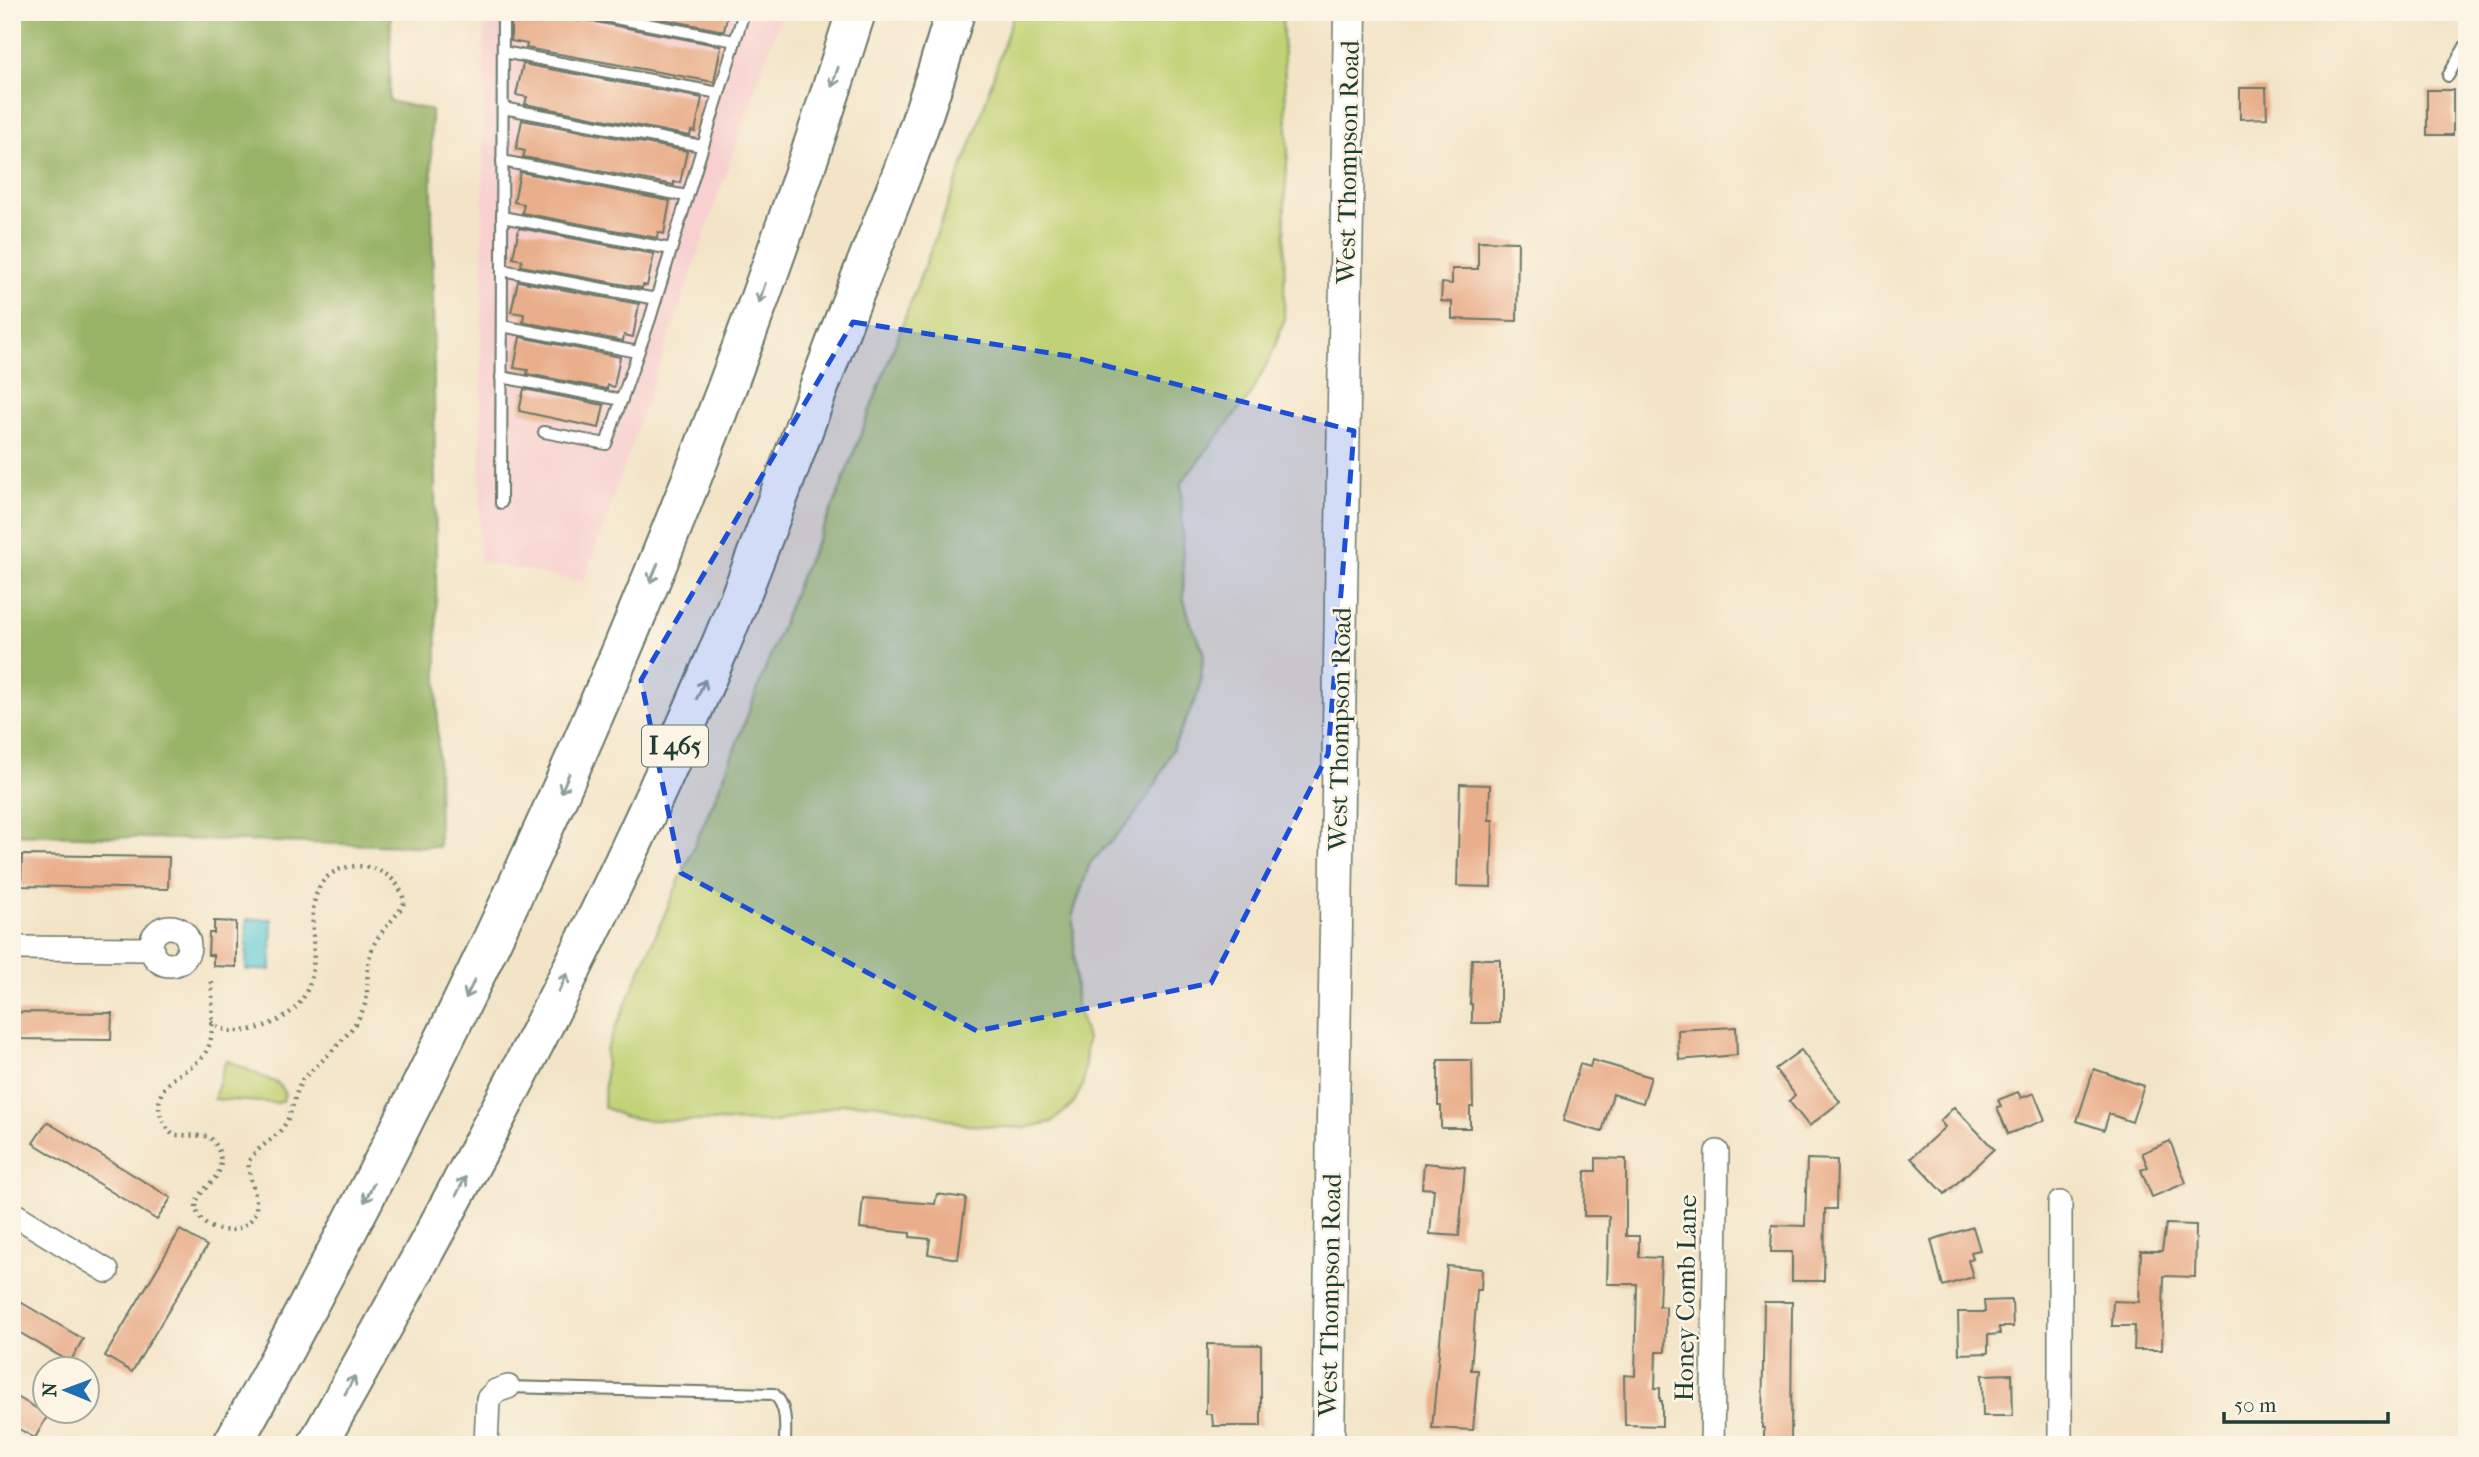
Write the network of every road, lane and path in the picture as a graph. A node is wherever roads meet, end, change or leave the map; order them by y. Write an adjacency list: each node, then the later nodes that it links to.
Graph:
1 (503, 12): 9 (lane)
2 (583, 12): 7 (lane)
3 (744, 12): 7 (lane)
4 (856, 12): 35 (highway, one-way to 35)
5 (955, 12): 36 (highway, I 465, one-way to 5)
6 (1350, 12): 39 (main road, West Thompson Road)
7 (735, 41): 11 (lane)
8 (2467, 43): 10 (lane)
9 (503, 52): 11 (lane); 12 (lane)
10 (2448, 76)
11 (719, 93): 13 (lane)
12 (503, 108): 13 (lane); 14 (lane)
13 (702, 146): 15 (lane)
14 (502, 162): 15 (lane); 16 (lane)
15 (687, 196): 17 (lane)
16 (502, 217): 17 (lane); 18 (lane)
17 (671, 249): 19 (lane)
18 (502, 270): 19 (lane); 20 (lane)
19 (656, 299): 21 (lane)
20 (502, 326): 21 (lane); 22 (lane)
21 (638, 352): 23 (lane)
22 (502, 377): 23 (lane); 25 (lane)
23 (622, 400): 24 (lane)
24 (544, 432)
25 (501, 503)
26 (12, 948): 27 (street)
27 (152, 949)
28 (212, 978): 29 (path)
29 (211, 1022): 29 (path)
30 (1717, 1152): 40 (street, Honey Comb Lane)
31 (2060, 1203): 41 (street)
32 (12, 1213): 33 (street)
33 (107, 1271)
34 (508, 1387): 37 (street); 38 (lane)
35 (232, 1445)
36 (317, 1445)
37 (485, 1445)
38 (785, 1445)
39 (1328, 1445)
40 (1712, 1445)
41 (2060, 1445)

